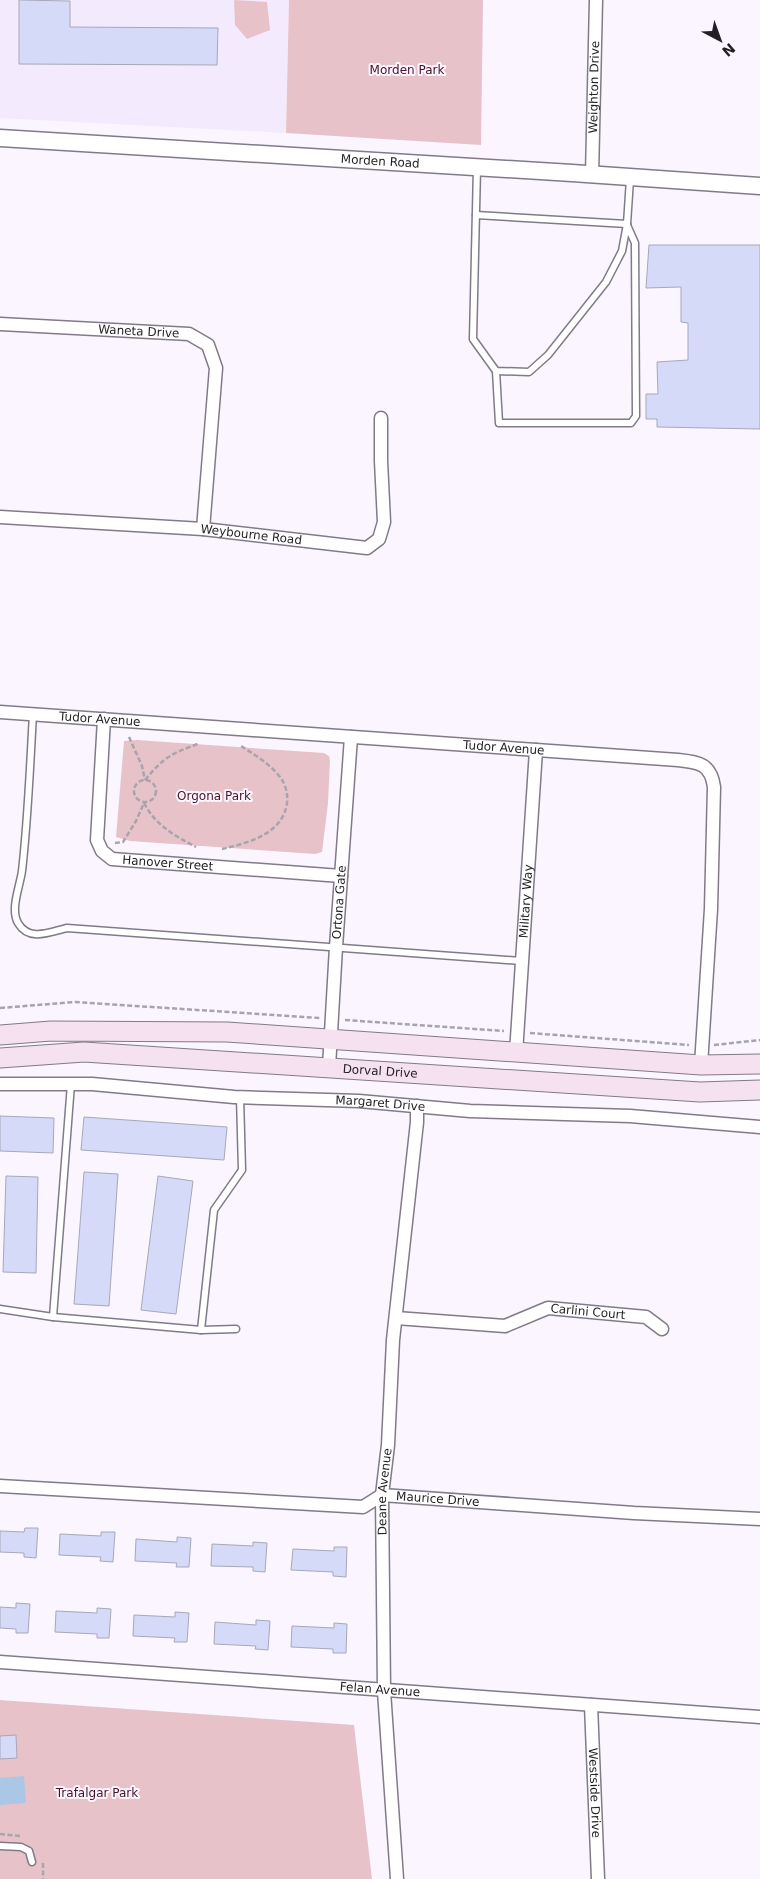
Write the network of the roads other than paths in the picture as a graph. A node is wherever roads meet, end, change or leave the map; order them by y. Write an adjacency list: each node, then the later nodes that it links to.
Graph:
1 (596, 0): 4 (street, Weighton Drive)
2 (0, 138): 3 (street, Morden Road)
3 (477, 167): 4 (street, Morden Road); 7 (lane)
4 (592, 175): 5 (street, Morden Road)
5 (630, 178): 6 (street, Morden Road); 8 (lane)
6 (760, 186)
7 (476, 215): 8 (lane); 10 (lane)
8 (627, 224): 10 (lane); 10 (lane)
9 (0, 324): 13 (street, Waneta Drive)
10 (496, 371)
11 (381, 418): 13 (street, Weybourne Road)
12 (0, 517): 13 (street, Weybourne Road)
13 (203, 529)
14 (0, 712): 15 (street, Tudor Avenue)
15 (33, 714): 16 (street, Tudor Avenue); 20 (lane)
16 (104, 719): 17 (street, Tudor Avenue); 19 (street, Hanover Street)
17 (351, 736): 18 (street, Tudor Avenue); 19 (street, Ortona Gate)
18 (536, 750): 21 (street, Military Way); 27 (street, Tudor Avenue)
19 (341, 876): 20 (street, Ortona Gate)
20 (336, 947): 21 (lane); 23 (street, Ortona Gate)
21 (521, 961): 24 (street, Military Way)
22 (2, 1034): 23 (main road)
23 (330, 1039): 24 (main road); 28 (street, Ortona Gate)
24 (516, 1053): 27 (main road)
25 (0, 1058): 28 (main road, Dorval Drive)
26 (760, 1064): 27 (main road)
27 (701, 1065)
28 (329, 1067): 31 (main road, Dorval Drive)
29 (0, 1084): 30 (street, Margaret Drive)
30 (71, 1084): 32 (street, Margaret Drive); 36 (lane)
31 (760, 1090)
32 (240, 1097): 33 (street, Margaret Drive); 40 (lane)
33 (417, 1106): 34 (street, Margaret Drive); 37 (street, Deane Avenue)
34 (760, 1127)
35 (0, 1309): 36 (lane)
36 (53, 1317): 40 (lane)
37 (396, 1318): 39 (street, Carlini Court); 42 (street, Deane Avenue)
38 (236, 1328): 40 (lane)
39 (662, 1329)
40 (201, 1330)
41 (0, 1486): 42 (street, Maurice Drive)
42 (382, 1495): 43 (street, Maurice Drive); 45 (street, Deane Avenue)
43 (760, 1519)
44 (0, 1662): 45 (street, Felan Avenue)
45 (384, 1691): 46 (street, Felan Avenue); 50 (street, Deane Avenue)
46 (591, 1705): 47 (street, Felan Avenue); 51 (street, Westside Drive)
47 (760, 1717)
48 (0, 1846): 49 (lane)
49 (32, 1862)
50 (398, 1879)
51 (598, 1879)

